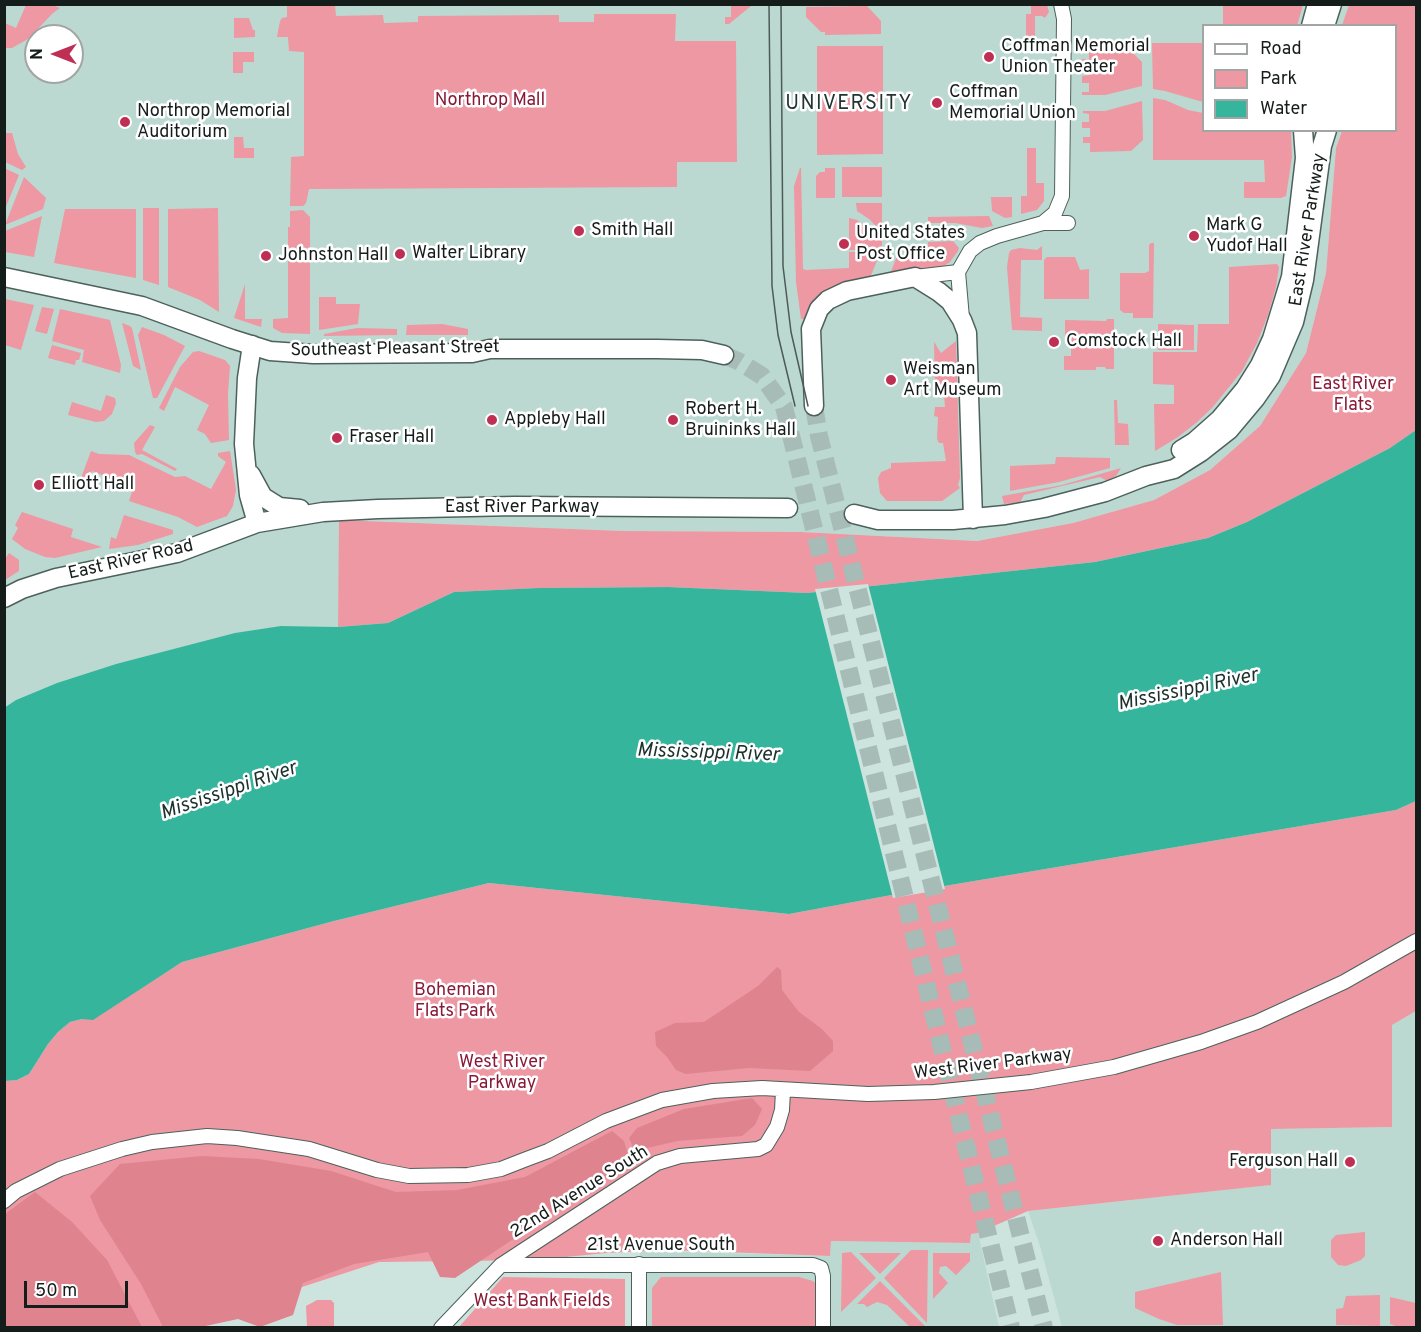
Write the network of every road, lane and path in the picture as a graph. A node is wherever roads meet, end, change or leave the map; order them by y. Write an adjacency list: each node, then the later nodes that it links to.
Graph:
1 (1061, 4): 8 (street)
2 (1317, 4): 4 (street)
3 (1332, 4): 5 (street)
4 (1312, 24)
5 (1326, 24)
6 (1303, 132): 18 (street, East River Parkway)
7 (1326, 132): 18 (street, East River Parkway)
8 (1042, 223): 9 (street); 10 (street)
9 (1068, 223)
10 (958, 272): 11 (street); 13 (street)
11 (915, 276): 13 (street); 16 (street)
12 (4, 277): 14 (street, Southeast Pleasant Street)
13 (962, 320): 22 (street)
14 (252, 345): 15 (street, Southeast Pleasant Street); 17 (street)
15 (724, 355)
16 (814, 406)
17 (245, 462): 20 (street); 23 (street)
18 (1146, 476): 22 (street, East River Parkway)
19 (788, 508): 20 (street, East River Parkway)
20 (323, 512): 23 (street, East River Parkway)
21 (854, 514): 22 (street, East River Parkway)
22 (973, 519)
23 (257, 524): 24 (street, East River Road)
24 (4, 598)
25 (1416, 941): 26 (street, West River Parkway)
26 (783, 1090): 27 (street, West River Parkway); 29 (street, 22nd Avenue South)
27 (4, 1201)
28 (639, 1264): 29 (street, 21st Avenue South); 31 (street); 32 (street, 21st Avenue South)
29 (501, 1265): 30 (street, 22nd Avenue South)
30 (441, 1328)
31 (639, 1328)
32 (823, 1328)

